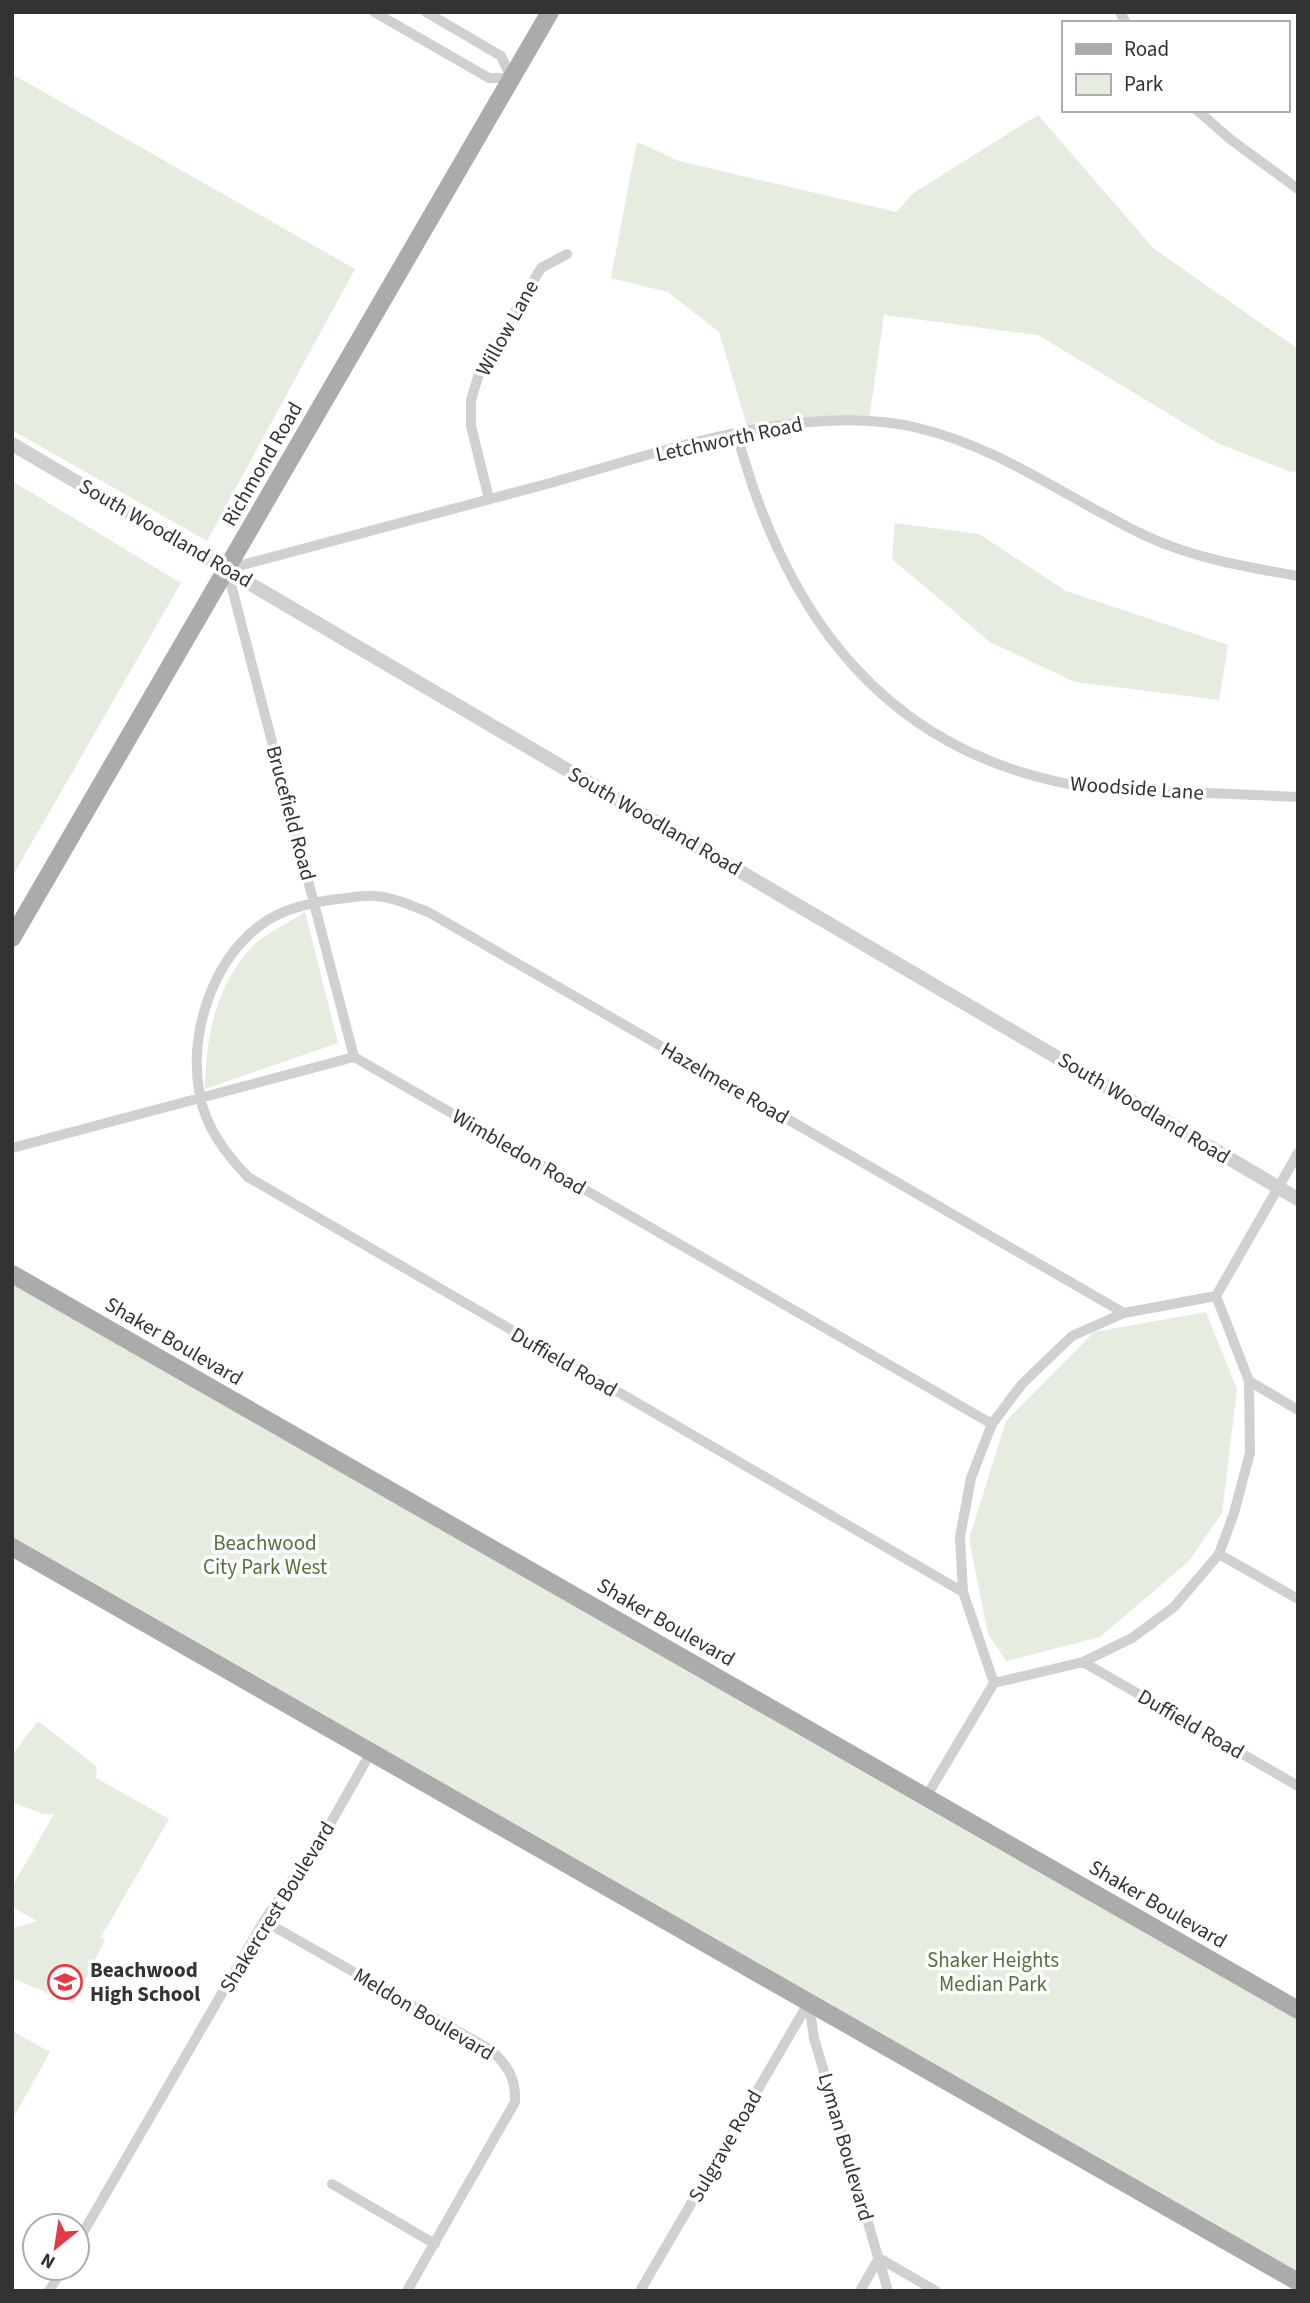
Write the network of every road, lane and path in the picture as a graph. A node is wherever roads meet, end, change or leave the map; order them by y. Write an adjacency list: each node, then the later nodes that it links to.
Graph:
1 (374, 12): 4 (street)
2 (426, 12): 4 (street)
3 (551, 12): 4 (main road, Richmond Road)
4 (512, 78): 11 (main road, Richmond Road)
5 (1199, 112): 6 (street)
6 (1298, 189)
7 (567, 254): 10 (street, Willow Lane)
8 (737, 434): 10 (street, Letchworth Road); 12 (street, Letchworth Road); 13 (street, Woodside Lane)
9 (12, 443): 11 (street, South Woodland Road)
10 (489, 499): 11 (street, Letchworth Road)
11 (227, 569): 14 (street, Brucefield Road); 15 (main road, Richmond Road); 20 (street, South Woodland Road)
12 (1298, 576)
13 (1298, 797)
14 (314, 902): 16 (street, Brucefield Road); 17 (street, Hazelmere Road); 24 (street, Hazelmere Road)
15 (12, 938)
16 (354, 1057): 17 (street); 27 (street, Wimbledon Road)
17 (200, 1096): 18 (street); 30 (street, Duffield Road)
18 (12, 1148)
19 (1298, 1153): 20 (street)
20 (1278, 1188): 21 (street, South Woodland Road); 23 (street)
21 (1298, 1199)
22 (12, 1274): 36 (main road, Shaker Boulevard)
23 (1216, 1296): 24 (street); 25 (street)
24 (1124, 1313): 27 (street)
25 (1249, 1381): 26 (street); 29 (street)
26 (1298, 1410)
27 (992, 1424): 30 (street)
28 (12, 1547): 34 (main road)
29 (1219, 1554): 31 (street); 32 (street)
30 (963, 1592): 33 (street)
31 (1298, 1599)
32 (1083, 1662): 33 (street); 35 (street, Duffield Road)
33 (993, 1683): 36 (street)
34 (372, 1752): 37 (street, Shakercrest Boulevard); 38 (main road)
35 (1298, 1786)
36 (926, 1797): 39 (main road, Shaker Boulevard)
37 (264, 1921): 41 (street, Shakercrest Boulevard); 42 (street, Meldon Boulevard)
38 (809, 2002): 43 (street, Lyman Boulevard); 44 (main road); 46 (street, Sulgrave Road)
39 (1298, 2010)
40 (332, 2183): 42 (street)
41 (91, 2219)
42 (435, 2244): 45 (street, Meldon Boulevard)
43 (879, 2258): 47 (street); 48 (street, Lyman Boulevard); 49 (street)
44 (1298, 2282)
45 (407, 2291)
46 (640, 2291)
47 (860, 2291)
48 (888, 2291)
49 (936, 2291)

